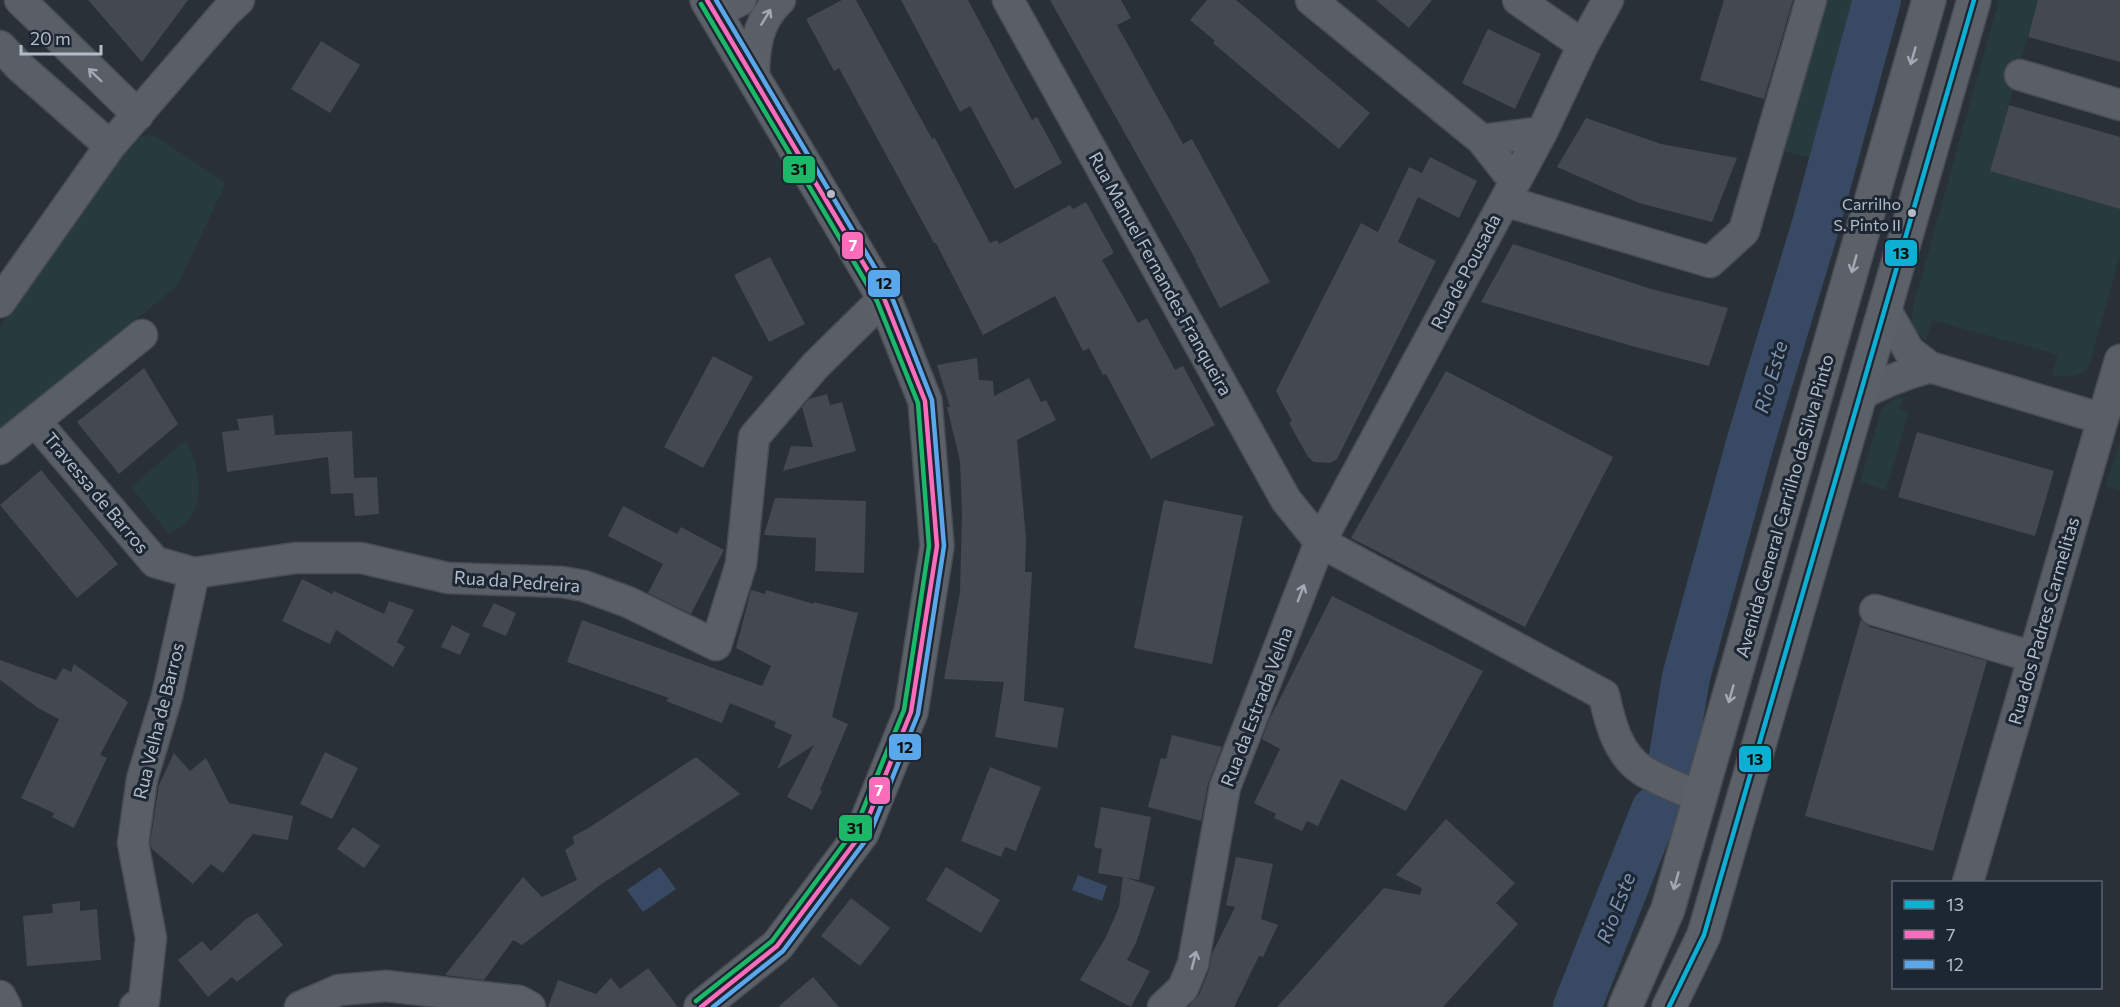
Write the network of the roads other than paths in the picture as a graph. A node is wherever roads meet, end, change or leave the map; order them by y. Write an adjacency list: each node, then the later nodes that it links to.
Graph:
1 (21, 0): 17 (street, one-way to 1)
2 (780, 0): 15 (street, one-way to 2)
3 (1008, 0): 32 (street, Rua Manuel Fernandes Franqueira)
4 (1311, 0): 19 (street)
5 (1518, 0): 12 (street)
6 (1608, 0): 12 (street, Rua de Pousada)
7 (1811, 0): 21 (street)
8 (1929, 0): 36 (main road, Avenida General Carrilho da Silva Pinto, one-way to 36)
9 (1974, 0): 24 (main road)
10 (226, 4): 17 (street)
11 (722, 11): 15 (main road)
12 (1583, 45): 18 (street, Rua de Pousada)
13 (0, 46): 20 (street)
14 (2020, 75): 16 (street)
15 (754, 78): 22 (main road)
16 (2120, 105)
17 (138, 115): 20 (street)
18 (1542, 132): 19 (street); 21 (street, Rua de Pousada)
19 (1482, 140): 21 (street)
20 (105, 153): 23 (street)
21 (1510, 191): 32 (street, Rua de Pousada)
22 (884, 298): 33 (street, Rua da Pedreira); 43 (main road)
23 (0, 302)
24 (1886, 310): 27 (street); 28 (main road)
25 (142, 335): 30 (street)
26 (2120, 360): 29 (street, Rua dos Padres Carmelitas)
27 (1930, 367): 28 (street); 29 (street)
28 (1860, 395): 46 (main road)
29 (2103, 419): 35 (street, Rua dos Padres Carmelitas)
30 (35, 421): 31 (street); 33 (street, Travessa de Barros)
31 (0, 449)
32 (1320, 542): 36 (street); 44 (street, Rua da Estrada Velha, one-way to 32)
33 (194, 573): 39 (street, Rua Velha de Barros)
34 (1875, 610): 35 (street)
35 (2033, 657): 37 (street, Rua dos Padres Carmelitas)
36 (1701, 798): 45 (main road, Avenida General Carrilho da Silva Pinto, one-way to 45)
37 (1968, 881)
38 (0, 996): 40 (street)
39 (145, 1005)
40 (6, 1007)
41 (300, 1007): 42 (street)
42 (530, 1007)
43 (701, 1007)
44 (1163, 1007)
45 (1625, 1007)
46 (1669, 1007)

